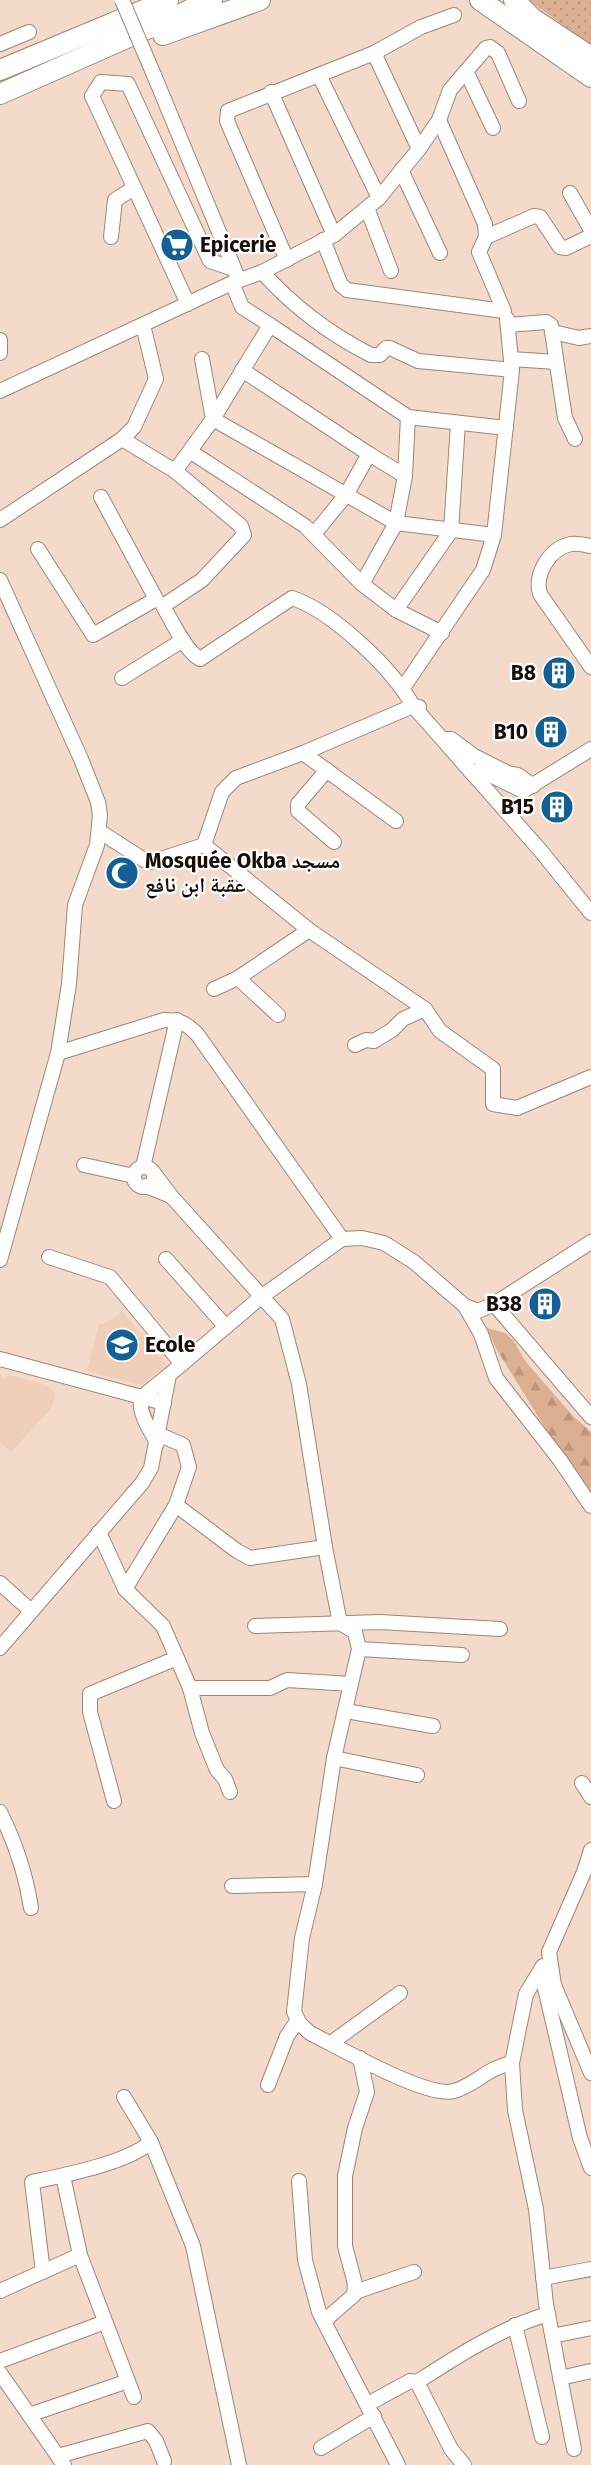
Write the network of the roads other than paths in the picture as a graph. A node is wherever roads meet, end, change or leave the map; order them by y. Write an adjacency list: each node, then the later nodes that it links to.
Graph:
1 (122, 0): 37 (street, bridge)
2 (168, 0): 7 (highway)
3 (212, 0): 15 (highway)
4 (260, 0): 15 (highway)
5 (480, 0): 17 (highway)
6 (514, 0): 12 (highway)
7 (146, 5): 13 (highway)
8 (454, 15): 11 (street)
9 (28, 32): 10 (street)
10 (0, 44)
11 (374, 52): 16 (street); 23 (street)
12 (591, 57)
13 (0, 70)
14 (466, 71): 20 (street); 21 (street); 22 (street)
15 (47, 74): 19 (highway)
16 (319, 75): 18 (street); 27 (street)
17 (591, 77)
18 (271, 92): 31 (street); 34 (street)
19 (0, 94)
20 (519, 101)
21 (439, 120): 23 (street); 32 (street)
22 (493, 128)
23 (418, 149): 24 (street)
24 (401, 170): 27 (street); 33 (street)
25 (134, 188): 30 (street); 37 (street); 38 (street)
26 (570, 193): 28 (street)
27 (373, 203): 31 (street); 36 (street)
28 (591, 230)
29 (591, 236): 32 (street)
30 (111, 237)
31 (329, 237): 34 (street); 39 (street)
32 (486, 237): 39 (street)
33 (440, 253)
34 (287, 260): 35 (street)
35 (262, 272): 37 (street); 49 (street)
36 (391, 272)
37 (235, 277): 38 (street); 41 (street)
38 (188, 304): 40 (street)
39 (504, 310): 42 (street)
40 (143, 325): 51 (street); 57 (street)
41 (270, 325): 50 (street); 52 (street)
42 (508, 325): 43 (street); 49 (street)
43 (553, 332): 44 (street); 48 (street)
44 (591, 336)
45 (0, 340): 46 (street)
46 (0, 353)
47 (202, 359): 53 (street)
48 (556, 362): 49 (street); 56 (street)
49 (512, 364): 55 (street)
50 (242, 370): 53 (street); 59 (street)
51 (0, 391)
52 (408, 417): 54 (street); 61 (street)
53 (213, 419): 58 (street); 62 (street)
54 (458, 423): 55 (street); 66 (street)
55 (506, 428): 68 (street)
56 (575, 439)
57 (122, 440): 60 (street); 64 (street)
58 (191, 452): 60 (street); 67 (street)
59 (369, 454): 61 (street); 62 (street)
60 (175, 471): 73 (street)
61 (405, 476): 65 (street)
62 (346, 495): 65 (street); 67 (street)
63 (101, 497): 73 (street)
64 (0, 520)
65 (396, 523): 66 (street); 72 (street)
66 (451, 531): 68 (street); 74 (street)
67 (314, 534): 72 (street)
68 (494, 535): 75 (street)
69 (591, 546): 77 (street)
70 (38, 549): 73 (street)
71 (0, 580): 88 (street)
72 (362, 585): 74 (street)
73 (160, 602): 76 (street)
74 (396, 610): 75 (street)
75 (442, 633): 79 (street)
76 (183, 640): 78 (street); 79 (street)
77 (591, 667)
78 (122, 678)
79 (403, 688): 80 (street)
80 (413, 706): 81 (street); 83 (street)
81 (446, 739): 85 (street); 86 (street)
82 (591, 749): 86 (street)
83 (303, 753): 84 (street); 90 (street)
84 (327, 770): 87 (street); 89 (street)
85 (470, 771): 86 (street); 91 (street)
86 (533, 786)
87 (396, 821)
88 (99, 831): 90 (street); 99 (street)
89 (334, 842)
90 (204, 845): 92 (street)
91 (591, 913)
92 (309, 930): 93 (street); 95 (street)
93 (238, 978): 94 (street); 96 (street)
94 (214, 989)
95 (425, 1010): 98 (street); 100 (street)
96 (278, 1015)
97 (177, 1020): 99 (street); 102 (street); 104 (street)
98 (355, 1045)
99 (58, 1053): 108 (street)
100 (591, 1077)
101 (84, 1165): 102 (street)
102 (143, 1172): 103 (street); 103 (street)
103 (171, 1196): 109 (street)
104 (342, 1239): 109 (street); 111 (street)
105 (591, 1242): 110 (street)
106 (49, 1257): 114 (street)
107 (166, 1259): 112 (street)
108 (0, 1260)
109 (261, 1297): 112 (street); 123 (street)
110 (494, 1304): 111 (street); 118 (street)
111 (465, 1306): 121 (street)
112 (226, 1327): 114 (street)
113 (0, 1359): 116 (street)
114 (182, 1364): 115 (street)
115 (169, 1375): 116 (street); 117 (street)
116 (142, 1397): 117 (street); 119 (street)
117 (164, 1403): 119 (street)
118 (589, 1409)
119 (157, 1438): 120 (street); 122 (street)
120 (176, 1504): 123 (street); 125 (street)
121 (591, 1506)
122 (99, 1532): 125 (street); 126 (street)
123 (325, 1547): 127 (street)
124 (0, 1584): 126 (street)
125 (125, 1589): 133 (street)
126 (31, 1611): 130 (street)
127 (340, 1623): 128 (street); 129 (street); 131 (street)
128 (255, 1626)
129 (500, 1629)
130 (0, 1648)
131 (359, 1649): 132 (street); 134 (street)
132 (462, 1655)
133 (177, 1658): 135 (street); 143 (street)
134 (351, 1684): 135 (street); 136 (street)
135 (190, 1688): 141 (street)
136 (346, 1711): 137 (street); 138 (street)
137 (433, 1726)
138 (334, 1758): 139 (street); 146 (street)
139 (417, 1775)
140 (582, 1783): 142 (street)
141 (230, 1792)
142 (591, 1797)
143 (114, 1801)
144 (0, 1812): 148 (street)
145 (591, 1850): 149 (street)
146 (315, 1884): 147 (street); 152 (street)
147 (232, 1886)
148 (31, 1908)
149 (549, 1952): 150 (street); 156 (street)
150 (541, 1971): 155 (street); 160 (street)
151 (400, 1993): 153 (street)
152 (298, 2020): 153 (street); 157 (street)
153 (331, 2043): 154 (street)
154 (360, 2058): 155 (street); 169 (street)
155 (512, 2063): 167 (street)
156 (591, 2073)
157 (268, 2085)
158 (124, 2097): 159 (street)
159 (152, 2142): 161 (street); 190 (street)
160 (591, 2168)
161 (63, 2176): 163 (street); 165 (street)
162 (300, 2181): 171 (street)
163 (80, 2255): 165 (street); 172 (street)
164 (591, 2269): 167 (street)
165 (43, 2272): 168 (street)
166 (414, 2272): 169 (street)
167 (543, 2278): 170 (street)
168 (0, 2291)
169 (355, 2292): 171 (street)
170 (548, 2314): 173 (street); 175 (street)
171 (324, 2321): 183 (street)
172 (105, 2322): 176 (street); 180 (street)
173 (515, 2325): 181 (street); 185 (street)
174 (591, 2328): 175 (street)
175 (552, 2336): 179 (street)
176 (0, 2361)
177 (591, 2371): 179 (street)
178 (0, 2373): 184 (street)
179 (560, 2378): 187 (street)
180 (128, 2381): 182 (street); 184 (street)
181 (417, 2382): 183 (street); 192 (street)
182 (134, 2397)
183 (371, 2410): 186 (street); 191 (street)
184 (28, 2415): 188 (street)
185 (542, 2437)
186 (321, 2448)
187 (574, 2449)
188 (61, 2461): 189 (street)
189 (164, 2461)
190 (239, 2465)
191 (398, 2465)
192 (464, 2465)

